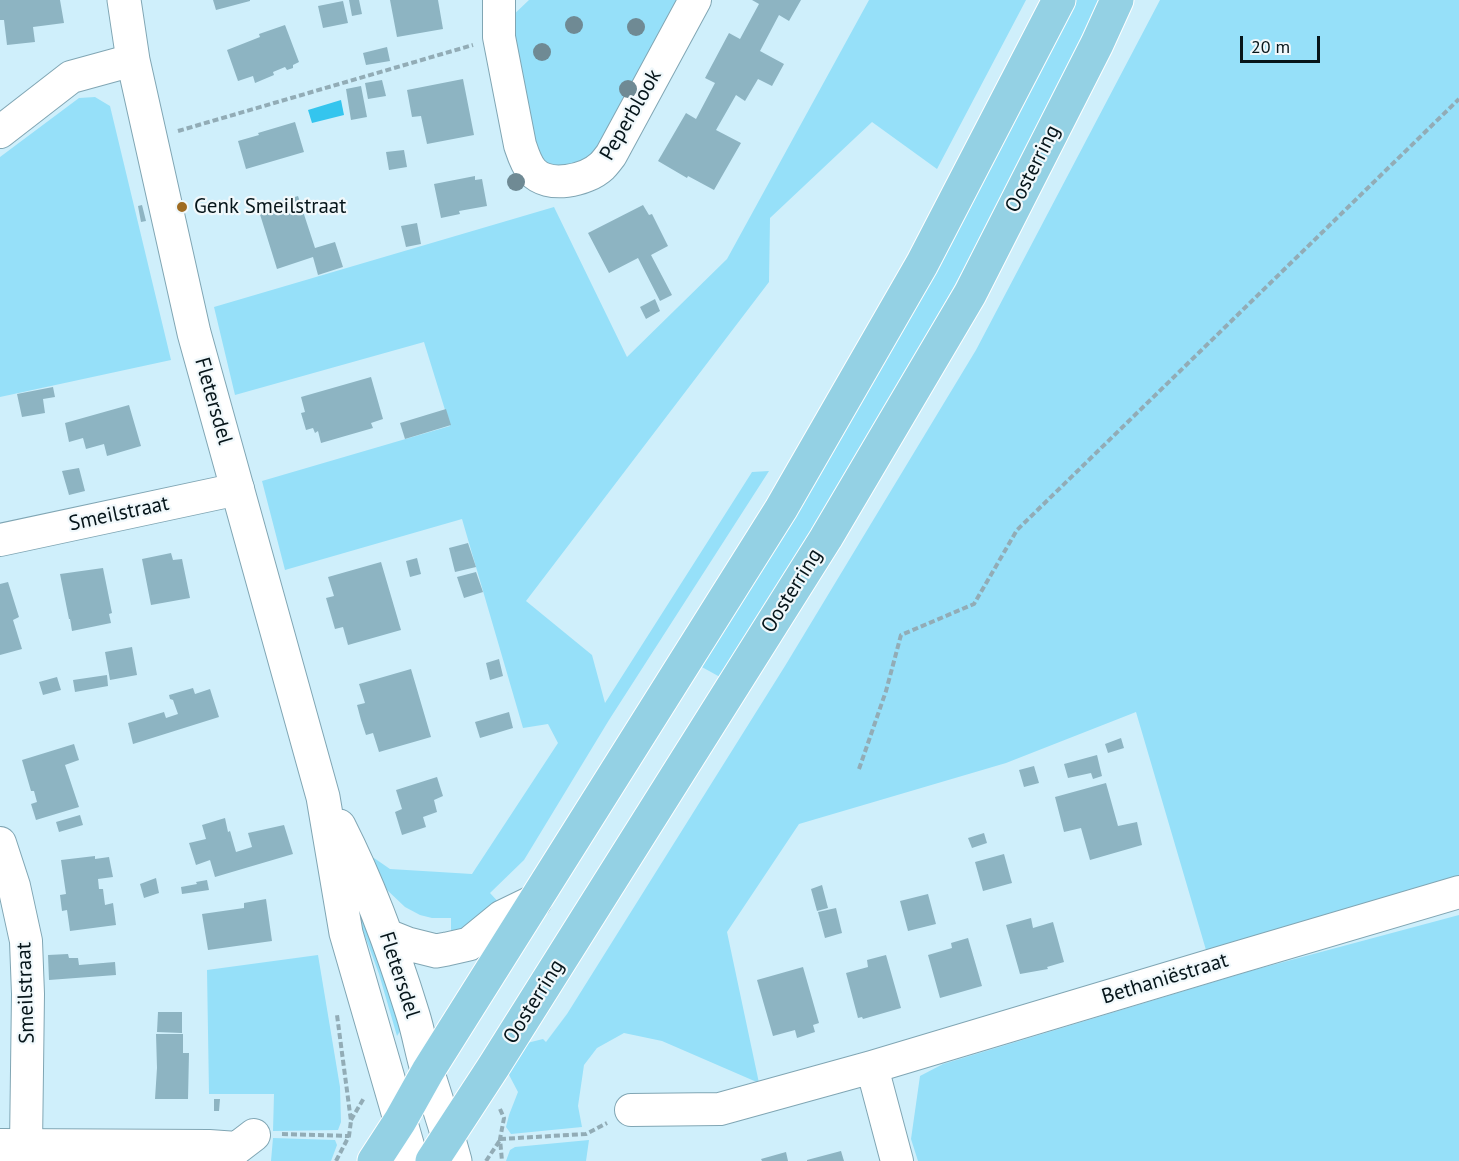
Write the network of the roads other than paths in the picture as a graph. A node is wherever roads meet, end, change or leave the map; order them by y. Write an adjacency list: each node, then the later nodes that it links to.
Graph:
1 (124, 0): 6 (street, Fletersdel)
2 (499, 0): 3 (street, Peperblook)
3 (695, 0)
4 (1059, 0): 13 (main road)
5 (1117, 0): 21 (main road, Oosterring)
6 (133, 60): 7 (street); 8 (street, Fletersdel)
7 (0, 132)
8 (238, 489): 9 (street, Smeilstraat); 10 (street, Fletersdel)
9 (0, 540)
10 (323, 796): 14 (street, Fletersdel); 18 (street, Fletersdel)
11 (0, 843): 20 (street, Smeilstraat)
12 (1459, 892): 15 (street, Bethaniëstraat)
13 (535, 902): 14 (street); 16 (main road)
14 (388, 936): 16 (street, Fletersdel)
15 (872, 1067): 17 (street, Bethaniëstraat); 24 (street)
16 (428, 1071): 18 (main road); 21 (street, Fletersdel)
17 (631, 1110)
18 (400, 1121): 22 (main road); 23 (street, Fletersdel)
19 (254, 1135): 20 (street, Smeilstraat)
20 (13, 1145)
21 (445, 1153)
22 (374, 1161)
23 (412, 1161)
24 (897, 1161)

